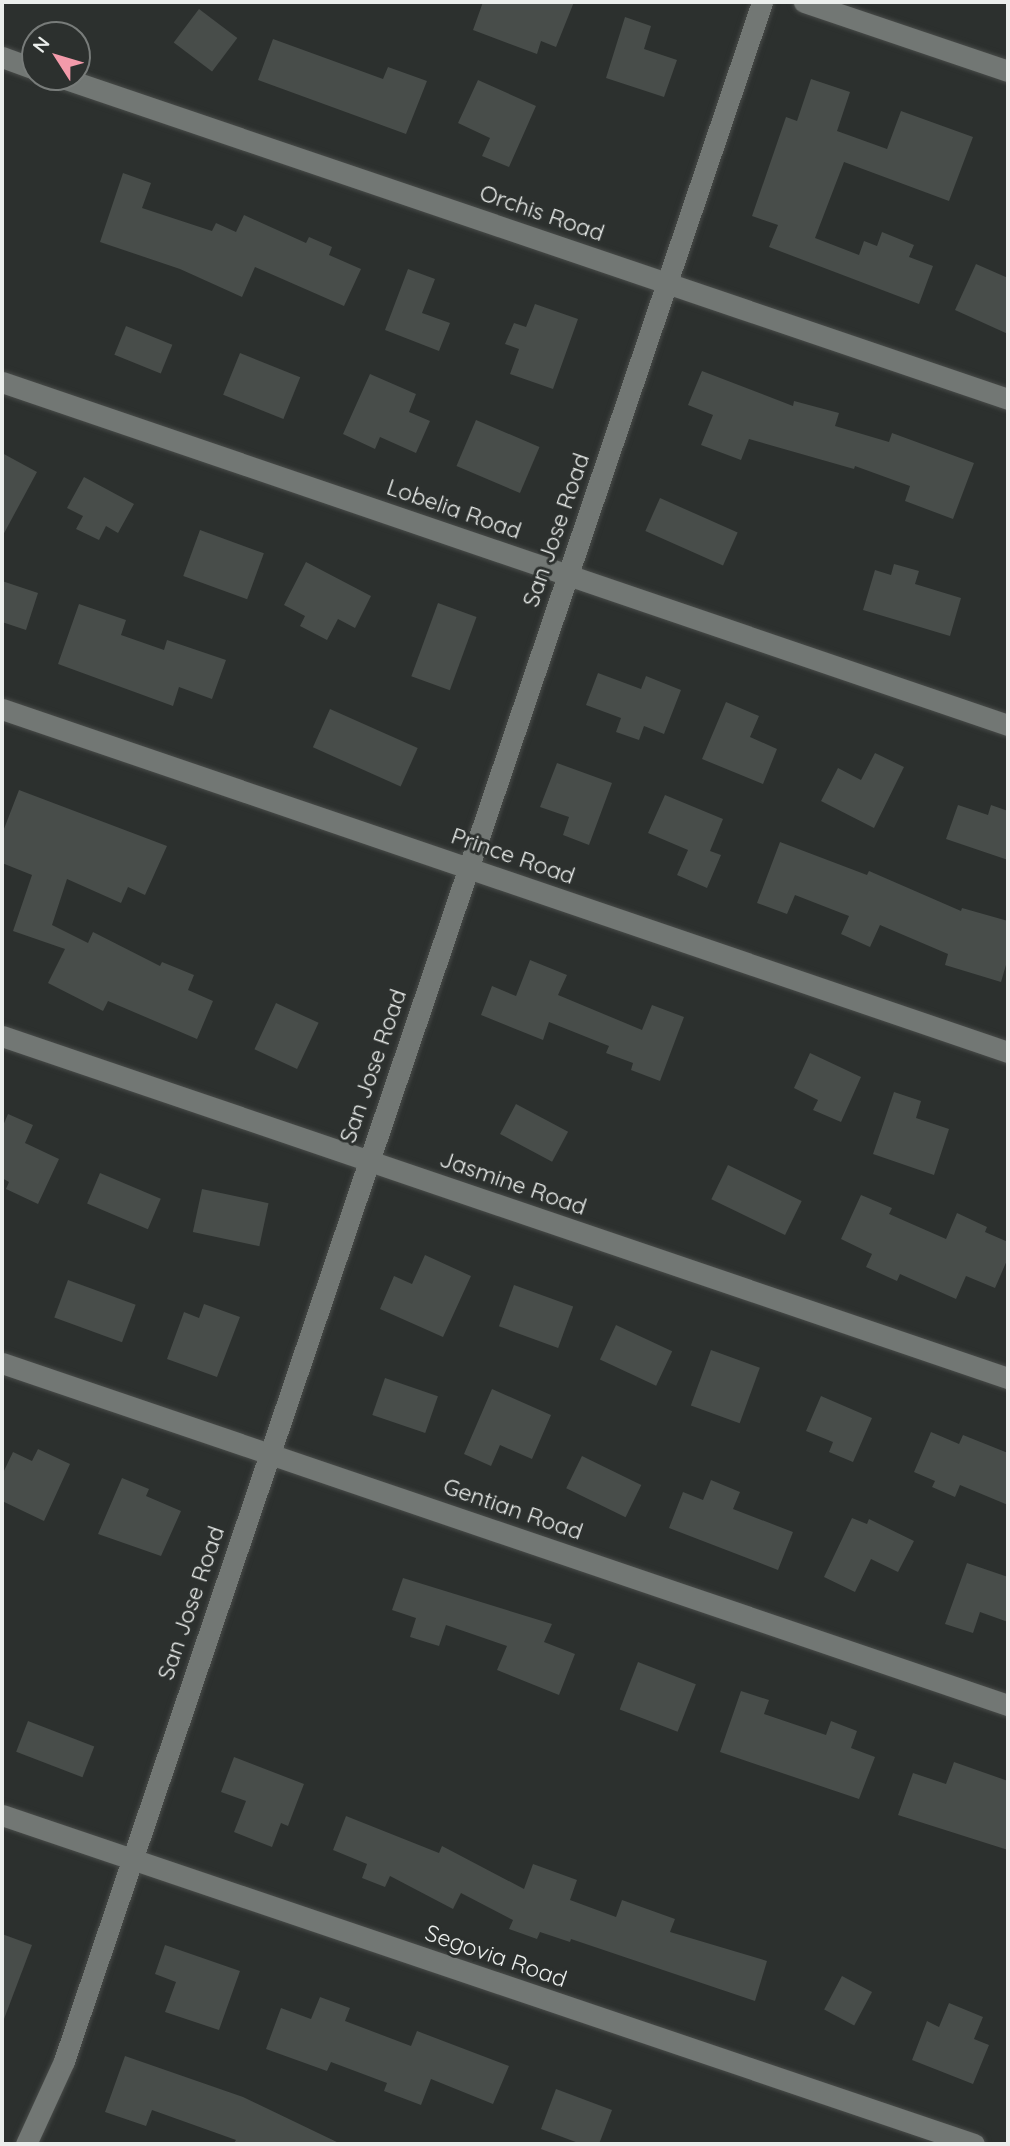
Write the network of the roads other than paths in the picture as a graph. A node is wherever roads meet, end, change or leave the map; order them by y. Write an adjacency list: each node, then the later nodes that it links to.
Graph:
1 (762, 2): 7 (street, San Jose Road)
2 (804, 2): 5 (street)
3 (2, 57): 4 (street)
4 (21, 64)
5 (1008, 71)
6 (91, 88): 7 (street, Orchis Road)
7 (667, 284): 9 (street, Orchis Road); 10 (street, San Jose Road)
8 (2, 382): 10 (street, Lobelia Road)
9 (1008, 399)
10 (568, 576): 12 (street, Lobelia Road); 13 (street, San Jose Road)
11 (2, 709): 13 (street, Prince Road)
12 (1008, 725)
13 (468, 868): 15 (street, Prince Road); 16 (street, San Jose Road)
14 (2, 1036): 16 (street, Jasmine Road)
15 (1008, 1052)
16 (369, 1162): 18 (street, Jasmine Road); 19 (street, San Jose Road)
17 (2, 1363): 19 (street, Gentian Road)
18 (1008, 1378)
19 (269, 1456): 20 (street, Gentian Road); 22 (street, San Jose Road)
20 (1008, 1705)
21 (2, 1815): 22 (street, Segovia Road)
22 (132, 1860): 23 (street, San Jose Road); 24 (street, Segovia Road)
23 (26, 2144)
24 (974, 2144)

